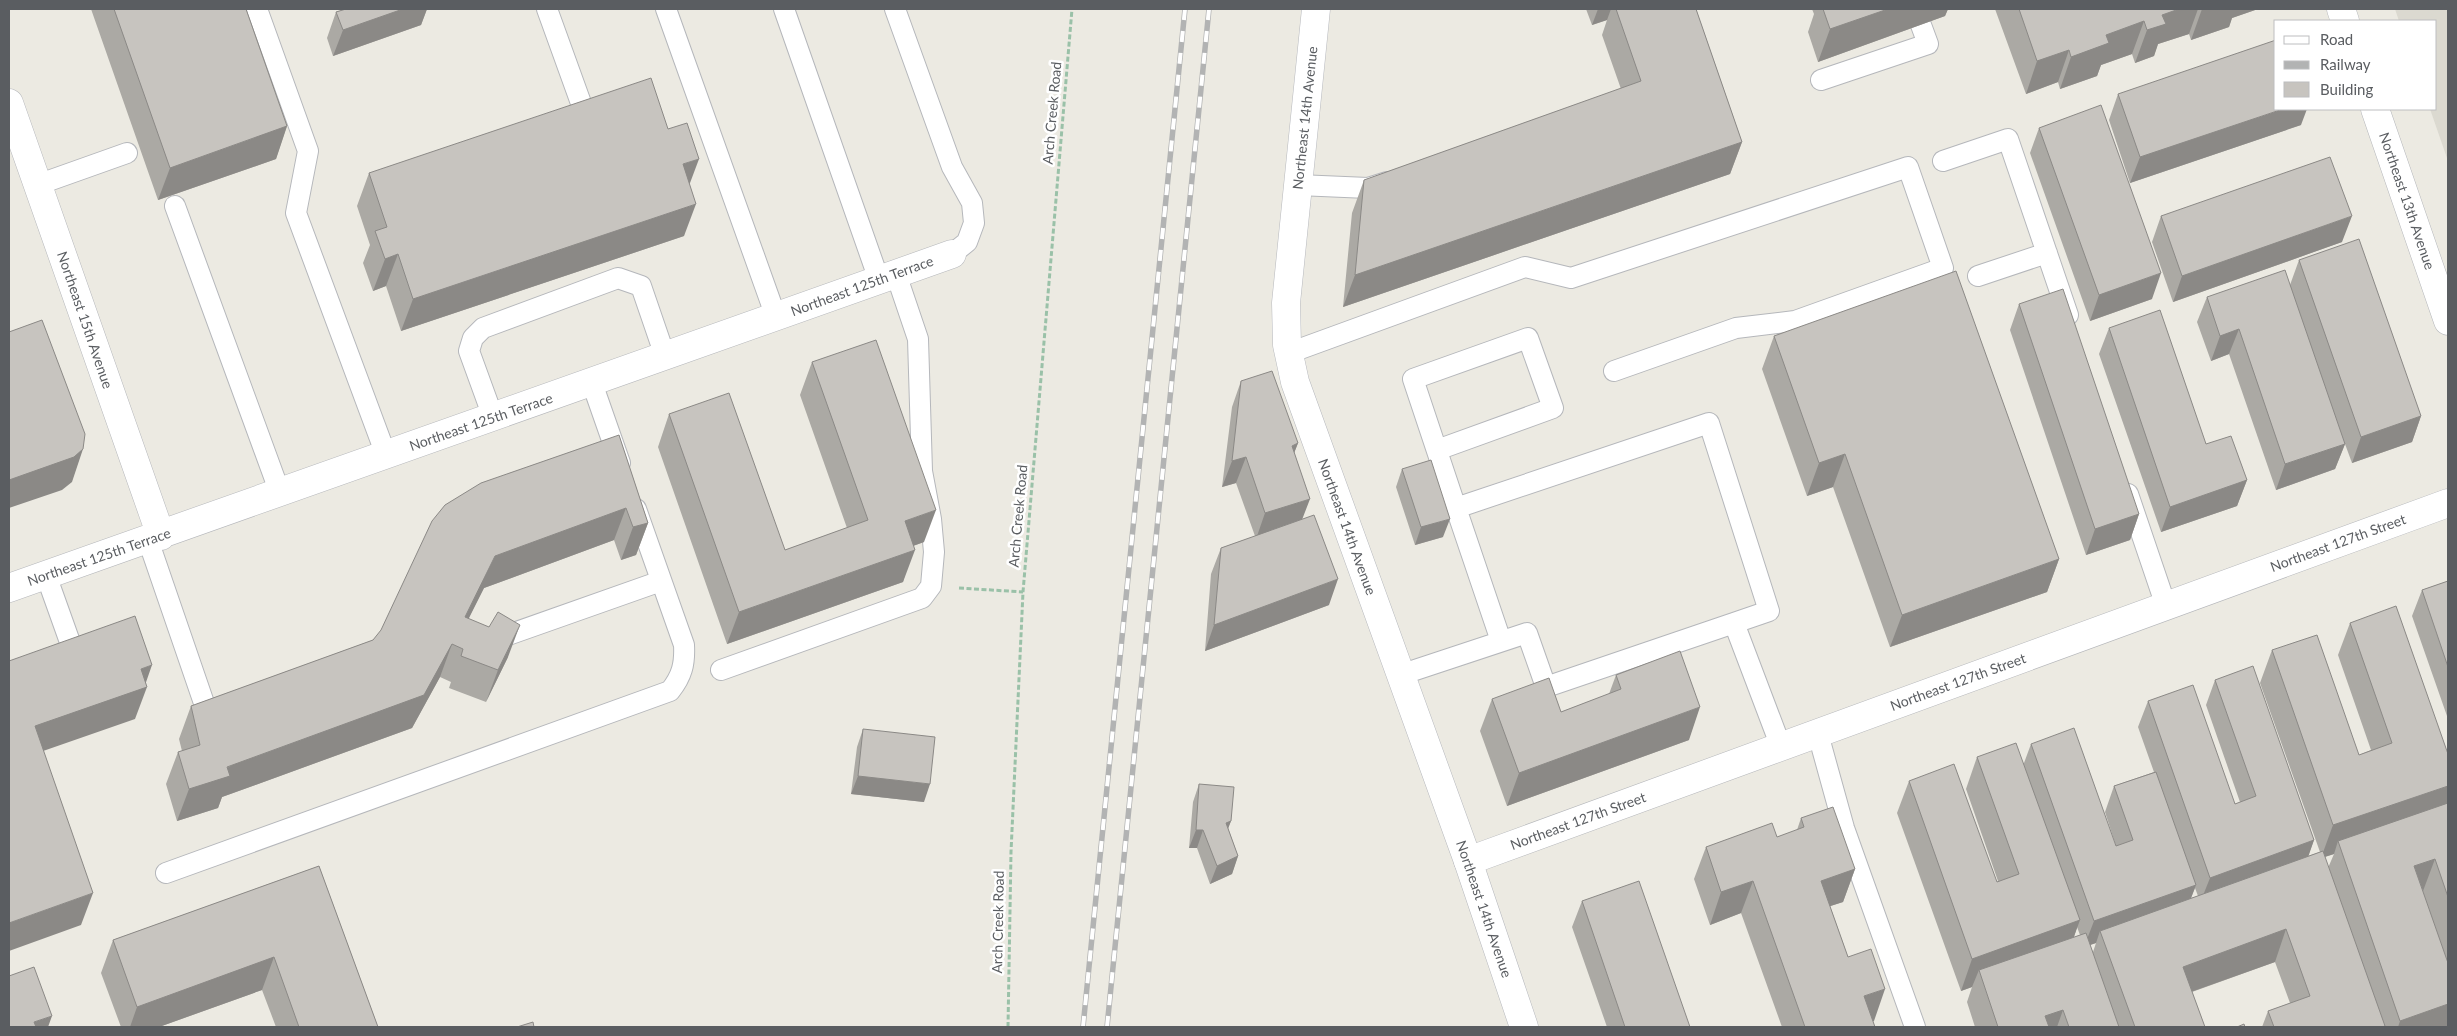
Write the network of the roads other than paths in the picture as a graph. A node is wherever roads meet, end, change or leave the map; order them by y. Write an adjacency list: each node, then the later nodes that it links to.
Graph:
1 (257, 9): 31 (lane)
2 (547, 9): 11 (lane)
3 (666, 9): 22 (lane)
4 (784, 9): 21 (lane)
5 (895, 9): 19 (lane)
6 (1316, 9): 16 (street, Northeast 14th Avenue)
7 (1921, 25): 8 (lane)
8 (1821, 80)
9 (9, 103): 15 (street, Northeast 15th Avenue)
10 (2375, 110): 23 (street, Northeast 13th Avenue)
11 (586, 117)
12 (127, 153): 15 (lane)
13 (1943, 161): 18 (lane)
14 (1406, 175): 16 (lane)
15 (37, 185): 36 (street, Northeast 15th Avenue)
16 (1298, 185): 25 (street, Northeast 14th Avenue)
17 (175, 206): 33 (lane)
18 (2047, 253): 20 (lane); 24 (lane)
19 (952, 254): 21 (street, Northeast 125th Terrace)
20 (1978, 276)
21 (887, 277): 22 (street, Northeast 125th Terrace); 45 (lane)
22 (776, 317): 26 (street, Northeast 125th Terrace)
23 (2448, 321)
24 (2075, 337)
25 (1288, 353): 27 (lane); 46 (street, Northeast 14th Avenue)
26 (665, 356): 28 (street, Northeast 125th Terrace); 29 (lane)
27 (1614, 371)
28 (592, 382): 29 (street, Northeast 125th Terrace); 38 (lane)
29 (493, 417): 31 (street, Northeast 125th Terrace)
30 (1437, 450): 30 (lane); 35 (lane)
31 (386, 455): 33 (street, Northeast 125th Terrace)
32 (2122, 476): 40 (lane)
33 (280, 493): 36 (street, Northeast 125th Terrace)
34 (2448, 503): 40 (street, Northeast 127th Street)
35 (1456, 508): 41 (lane); 43 (lane)
36 (154, 538): 37 (street, Northeast 125th Terrace); 47 (lane)
37 (46, 575): 39 (street, Northeast 125th Terrace); 44 (lane)
38 (661, 581): 42 (lane); 51 (lane)
39 (9, 588)
40 (2166, 606): 48 (street, Northeast 127th Street)
41 (1734, 623): 43 (lane); 49 (lane)
42 (508, 635)
43 (1501, 641): 46 (lane)
44 (76, 659)
45 (721, 670)
46 (1400, 675): 50 (street, Northeast 14th Avenue)
47 (205, 706)
48 (1818, 734): 49 (street, Northeast 127th Street); 53 (lane)
49 (1780, 747): 50 (street, Northeast 127th Street)
50 (1468, 861): 52 (street, Northeast 14th Avenue)
51 (166, 873)
52 (1524, 1027)
53 (1915, 1027)

